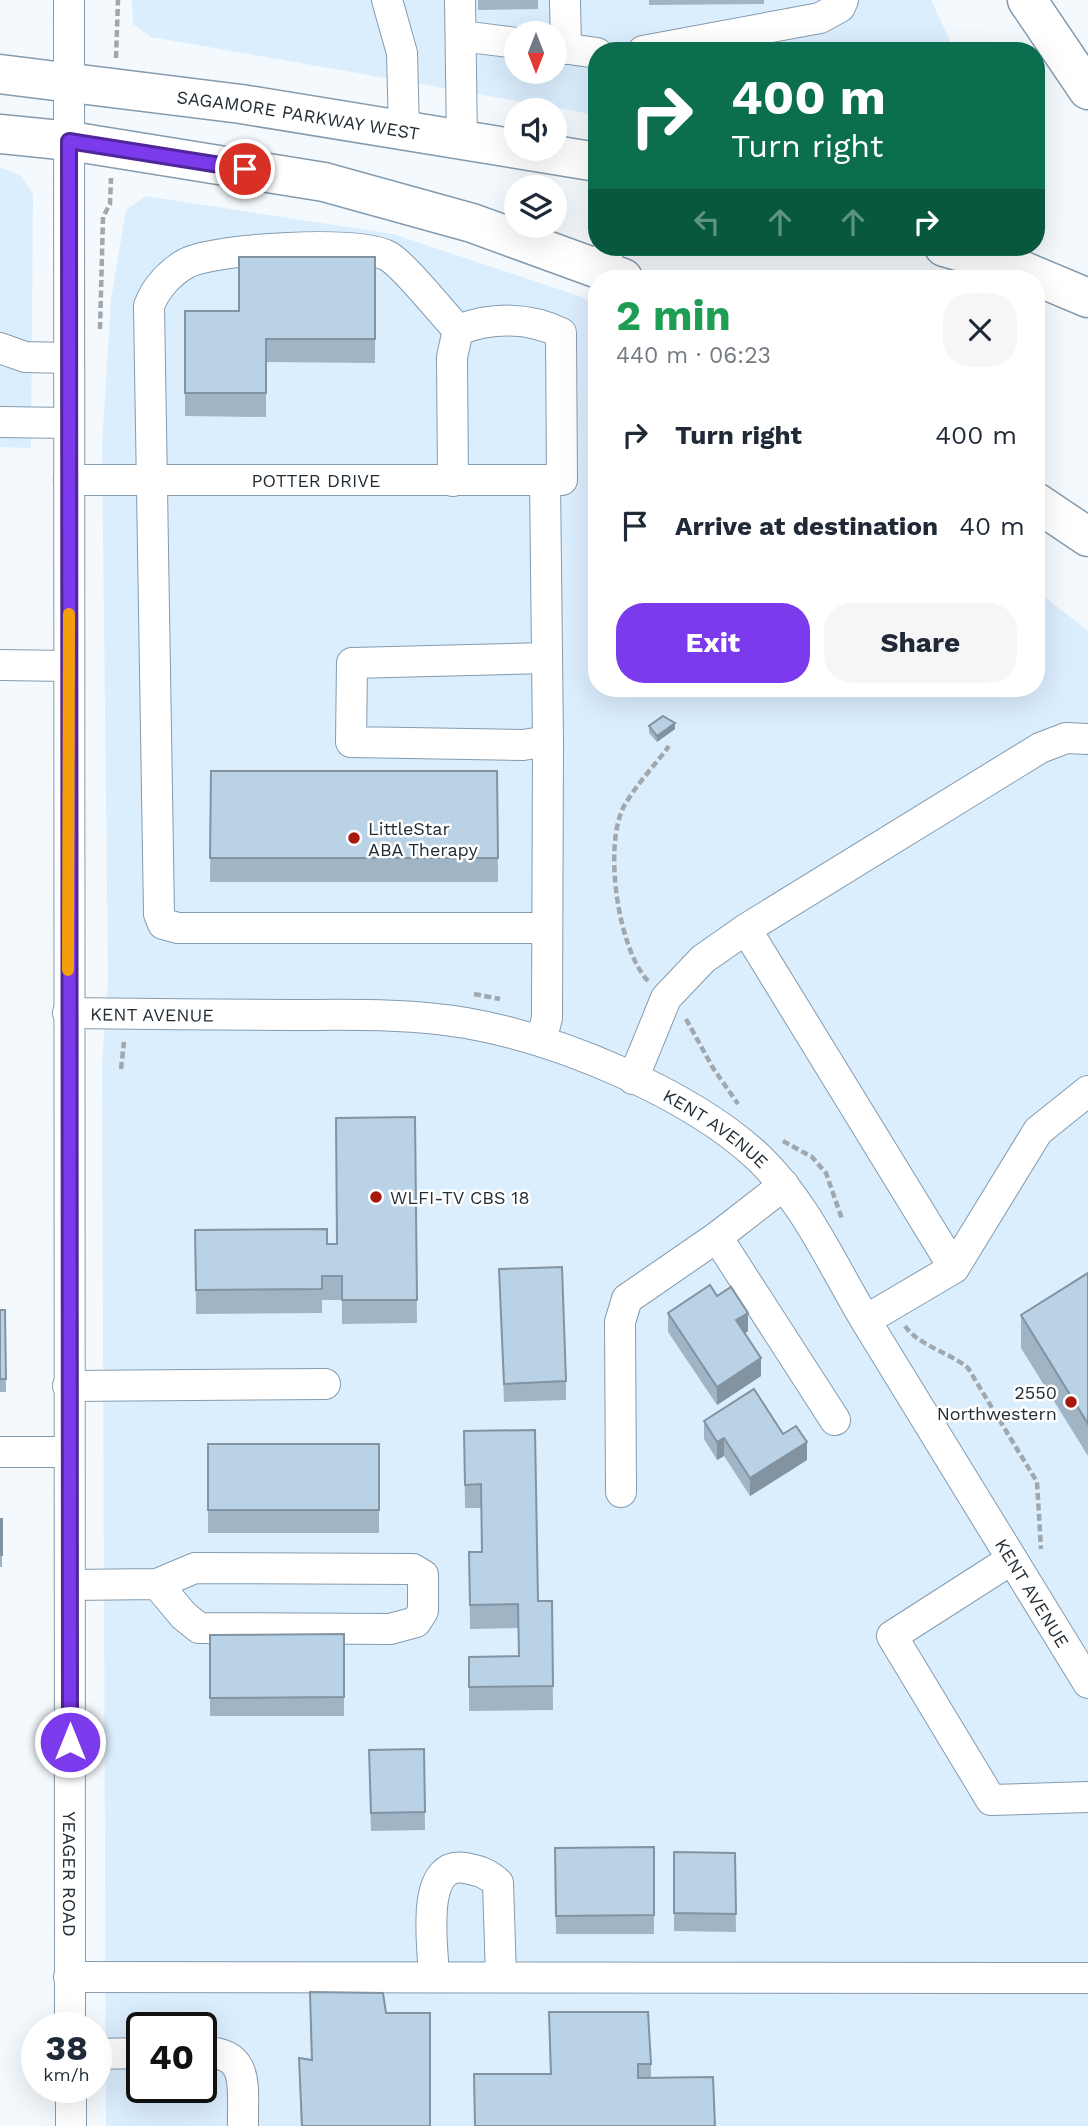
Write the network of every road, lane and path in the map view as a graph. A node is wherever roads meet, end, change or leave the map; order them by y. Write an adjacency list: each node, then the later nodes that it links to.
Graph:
1 (69, 0): 16 (street, YEAGER ROAD)
2 (118, 0): 12 (path)
3 (387, 0): 18 (street)
4 (460, 0): 9 (street)
5 (565, 0): 8 (street)
6 (843, 0): 11 (street)
7 (1035, 11): 17 (main road)
8 (563, 21)
9 (461, 36): 10 (street); 20 (street)
10 (504, 41)
11 (691, 42)
12 (116, 47)
13 (567, 49): 14 (street)
14 (588, 52)
15 (0, 74): 16 (main road, SAGAMORE PARKWAY WEST)
16 (69, 80): 18 (main road, SAGAMORE PARKWAY WEST); 21 (street, YEAGER ROAD)
17 (1088, 90)
18 (404, 131): 20 (main road, SAGAMORE PARKWAY WEST)
19 (0, 134): 21 (main road)
20 (462, 140): 22 (main road, SAGAMORE PARKWAY WEST)
21 (69, 141): 25 (main road); 32 (street, YEAGER ROAD)
22 (588, 161)
23 (111, 192): 30 (path)
24 (976, 256): 26 (main road)
25 (611, 265)
26 (1021, 270)
27 (1045, 280): 28 (main road)
28 (1088, 298)
29 (458, 330): 36 (street); 37 (street); 38 (street)
30 (100, 338)
31 (0, 348): 32 (street)
32 (69, 358): 34 (street, YEAGER ROAD)
33 (0, 422): 34 (street)
34 (69, 423): 35 (street, YEAGER ROAD)
35 (69, 480): 36 (street, POTTER DRIVE); 43 (street, YEAGER ROAD)
36 (154, 480): 38 (street, POTTER DRIVE); 47 (street)
37 (553, 480): 38 (street, POTTER DRIVE); 41 (street)
38 (453, 481)
39 (1045, 508): 40 (main road)
40 (1088, 537)
41 (545, 659): 45 (street); 45 (street)
42 (0, 665): 43 (street)
43 (68, 666): 50 (street, YEAGER ROAD)
44 (1088, 739): 48 (street)
45 (548, 741): 47 (street)
46 (669, 746): 49 (path)
47 (546, 928): 52 (street)
48 (746, 929): 54 (street); 58 (street)
49 (650, 985)
50 (68, 1013): 52 (street, KENT AVENUE); 62 (street, YEAGER ROAD)
51 (125, 1041): 53 (path)
52 (541, 1041): 54 (street, KENT AVENUE)
53 (121, 1069)
54 (633, 1079): 56 (street, KENT AVENUE)
55 (1088, 1091): 58 (street)
56 (784, 1185): 57 (street); 59 (street, KENT AVENUE)
57 (717, 1237): 63 (street); 66 (street)
58 (954, 1268): 59 (street)
59 (866, 1320): 68 (street, KENT AVENUE)
60 (905, 1327): 67 (path)
61 (325, 1384): 62 (street)
62 (68, 1386): 65 (street, YEAGER ROAD)
63 (835, 1420)
64 (0, 1452): 65 (street)
65 (68, 1452): 70 (street, YEAGER ROAD)
66 (621, 1492)
67 (1041, 1552)
68 (1012, 1559): 71 (street, KENT AVENUE); 72 (street)
69 (157, 1584): 69 (street); 70 (street)
70 (70, 1585): 75 (street, YEAGER ROAD)
71 (1088, 1683)
72 (1088, 1797)
73 (434, 1976): 74 (street); 74 (street); 75 (street)
74 (501, 1976): 76 (street)
75 (69, 1977): 77 (street, YEAGER ROAD)
76 (1088, 1978)
77 (70, 2012)
78 (217, 2052): 81 (street)
79 (71, 2103): 80 (street)
80 (71, 2126)
81 (243, 2126)

